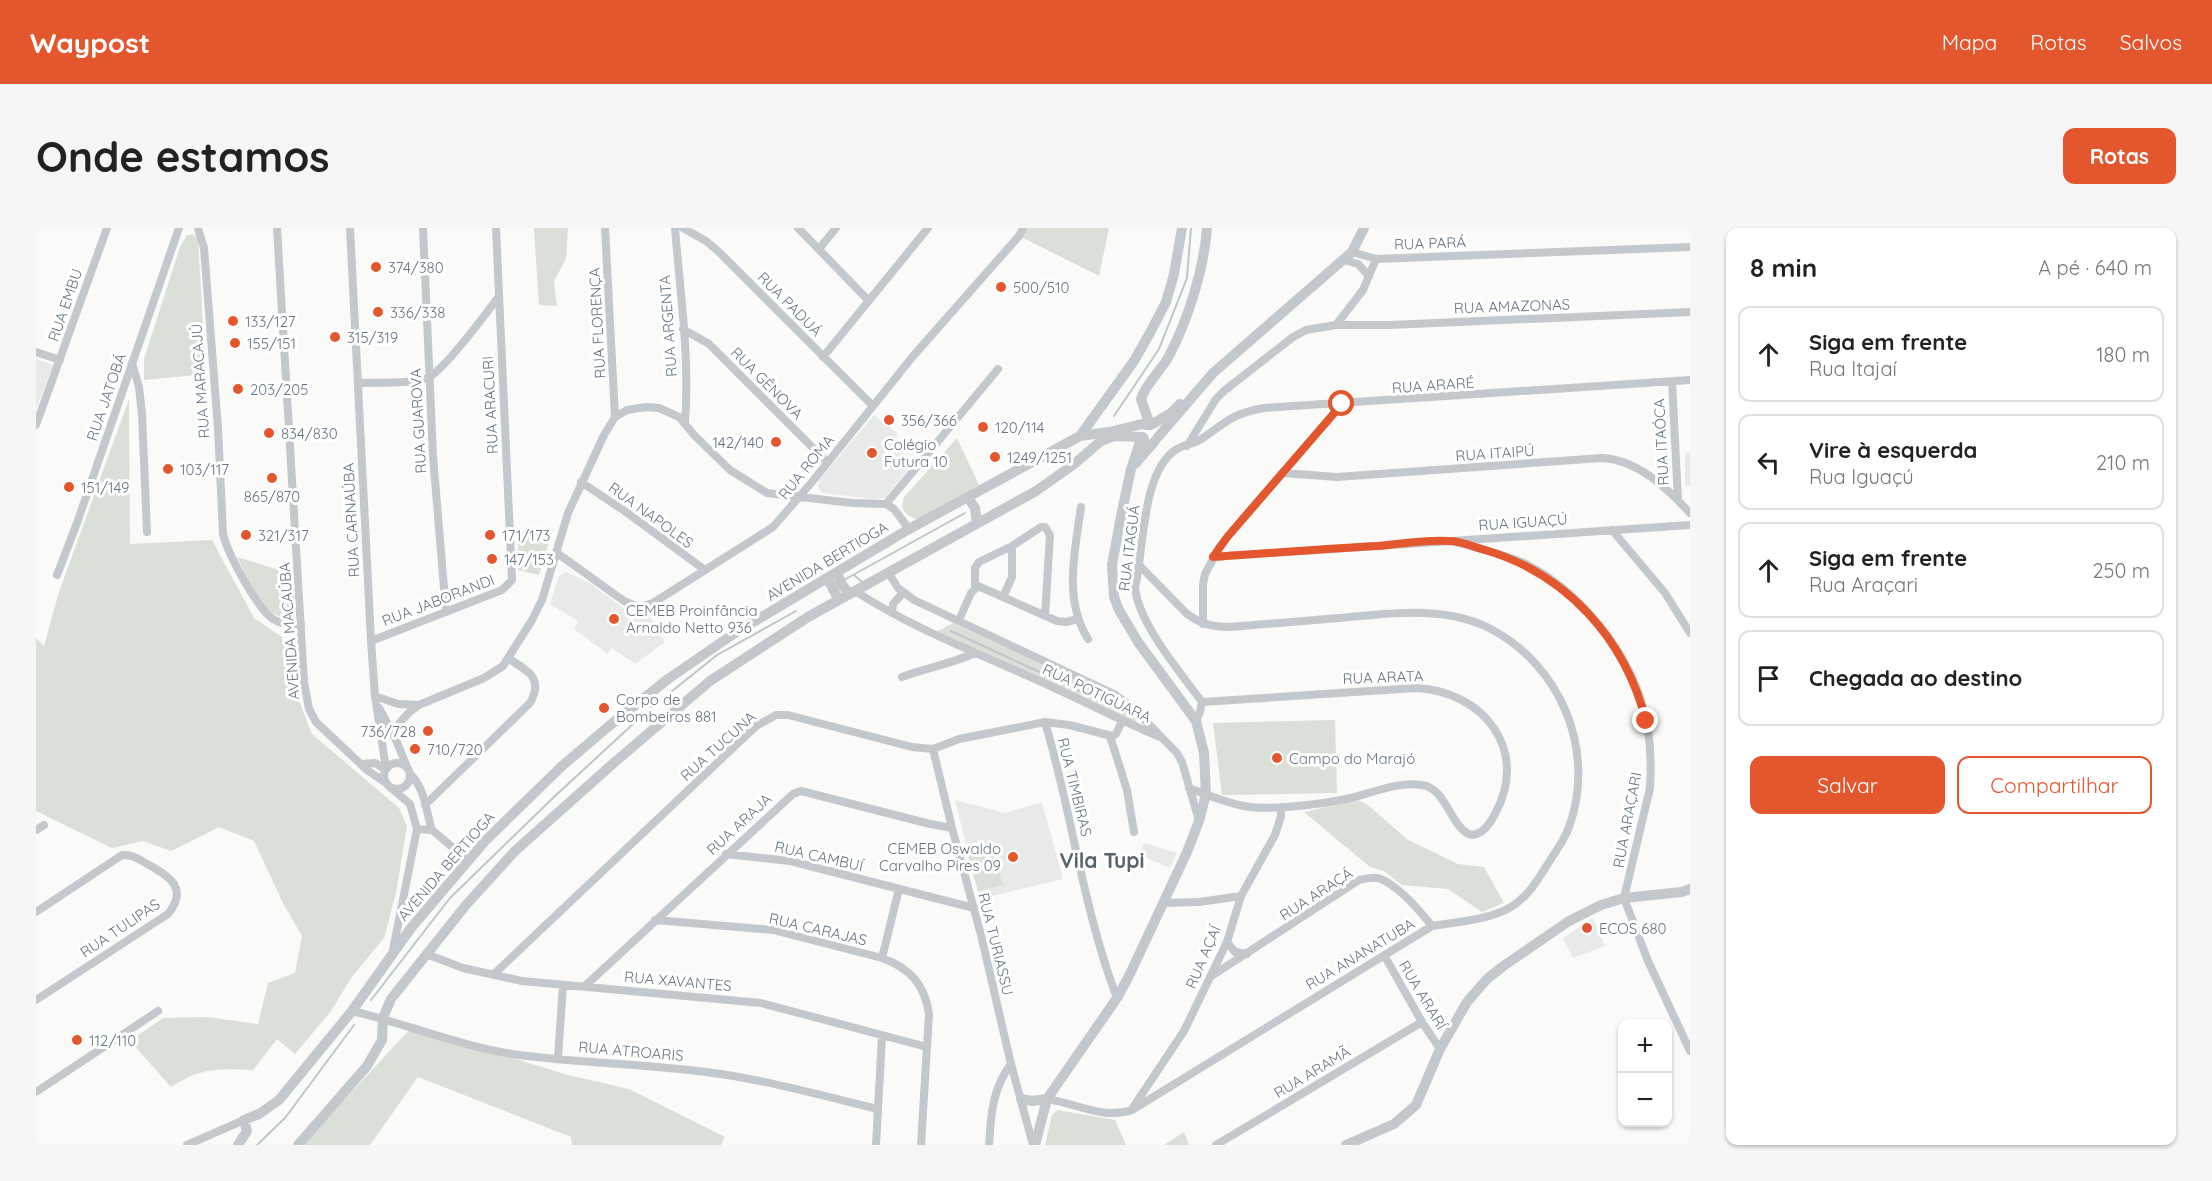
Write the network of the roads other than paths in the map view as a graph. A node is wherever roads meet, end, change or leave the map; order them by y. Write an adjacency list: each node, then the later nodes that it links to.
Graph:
1 (106, 228): 30 (street, RUA EMBU)
2 (179, 228): 31 (street, RUA JATOBÁ)
3 (198, 228): 82 (street, RUA MARACAJÚ)
4 (278, 228): 82 (street, AVENIDA MACAÚBA)
5 (350, 228): 37 (street, RUA CARNAÚBA)
6 (423, 228): 34 (street, RUA GUAROVA)
7 (495, 228): 23 (street, RUA ARACURI)
8 (605, 228): 40 (street, RUA FLORENÇA)
9 (675, 228): 27 (street, RUA ARGENTA)
10 (682, 228): 29 (street, RUA PADUÁ)
11 (798, 228): 19 (street)
12 (836, 228): 19 (street)
13 (928, 228): 24 (street)
14 (1023, 228): 39 (street, RUA ROMA)
15 (1182, 228): 44 (street, AVENIDA BERTIOGA)
16 (1208, 228): 43 (street)
17 (1364, 228): 20 (street)
18 (1690, 247): 21 (street, RUA PARÁ)
19 (819, 249): 24 (street)
20 (1349, 256): 21 (street, RUA PARÁ); 22 (street); 33 (street)
21 (1376, 259): 22 (street)
22 (1369, 276): 26 (street)
23 (498, 299): 34 (street); 72 (street, RUA ARACURI)
24 (869, 301): 29 (street)
25 (1690, 312): 26 (street, RUA AMAZONAS)
26 (1336, 325): 46 (street, RUA AMAZONAS)
27 (683, 329): 41 (street, RUA ARGENTA); 47 (street, RUA GÊNOVA)
28 (36, 352): 30 (street)
29 (824, 357): 39 (street, RUA PADUÁ)
30 (60, 360): 42 (street, RUA EMBU)
31 (132, 362): 60 (street); 70 (street, RUA JATOBÁ)
32 (998, 369): 53 (street)
33 (1213, 373): 43 (street); 45 (street)
34 (429, 377): 37 (street); 77 (street, RUA GUAROVA)
35 (1690, 380): 36 (street, RUA ARARÉ)
36 (1672, 381): 38 (street, RUA ARARÉ); 52 (street, RUA ITAÓCA)
37 (358, 383): 86 (street, RUA CARNAÚBA)
38 (1342, 404): 46 (street, RUA ARARÉ); 48 (street)
39 (873, 406): 47 (street, RUA ROMA)
40 (615, 417): 41 (street); 49 (street)
41 (685, 422): 50 (street)
42 (36, 425)
43 (1150, 425): 44 (street); 45 (street)
44 (1080, 436): 51 (street, AVENIDA BERTIOGA)
45 (1150, 439): 56 (street); 93 (street)
46 (1187, 446): 67 (street, RUA ITAGUÁ)
47 (827, 462): 50 (street, RUA ROMA)
48 (1283, 473): 52 (street, RUA ITAIPÚ); 66 (street)
49 (581, 482): 64 (street); 68 (street, RUA NAPOLES)
50 (799, 498): 53 (street); 68 (street, RUA ROMA)
51 (968, 498): 56 (street); 58 (street, AVENIDA BERTIOGA)
52 (1678, 500): 55 (street, RUA ITAIPÚ)
53 (886, 504): 58 (street)
54 (1081, 507): 80 (street)
55 (1690, 513)
56 (977, 523): 69 (street)
57 (1690, 525): 59 (street, RUA IGUAÇÚ)
58 (909, 529): 71 (street, AVENIDA BERTIOGA)
59 (1612, 530): 61 (street, RUA IGUAÇÚ); 84 (street)
60 (147, 532)
61 (1504, 536): 62 (street, RUA IGUAÇÚ); 65 (street)
62 (1451, 541): 65 (street, RUA ARAÇARI); 66 (street, RUA IGUAÇÚ)
63 (1011, 546): 73 (street); 76 (street); 79 (street)
64 (556, 553): 68 (street, RUA ROMA); 88 (street)
65 (1505, 556): 120 (street, RUA ARAÇARI)
66 (1213, 557): 83 (street)
67 (1140, 566): 83 (street); 91 (street, RUA ITAGUÁ)
68 (705, 570)
69 (888, 572): 74 (street, RUA POTIGUARA); 75 (street)
70 (57, 574)
71 (832, 575): 75 (street); 116 (street, AVENIDA BERTIOGA)
72 (512, 580): 77 (street, RUA JABORANDI)
73 (975, 587): 76 (street); 81 (street)
74 (903, 593): 78 (street); 81 (street, RUA POTIGUARA)
75 (847, 595): 78 (street, RUA POTIGUARA); 129 (street)
76 (1003, 597): 79 (street)
77 (446, 612): 86 (street, RUA JABORANDI)
78 (892, 613): 87 (street, RUA POTIGUARA)
79 (1045, 616): 80 (street)
80 (1078, 619): 85 (street)
81 (958, 620): 98 (street, RUA POTIGUARA)
82 (301, 624): 100 (street, AVENIDA MACAÚBA)
83 (1203, 624): 126 (street, RUA ANANATUBA)
84 (1690, 633)
85 (1088, 639)
86 (371, 641): 90 (street, RUA CARNAÚBA)
87 (975, 653): 89 (street); 95 (street, RUA POTIGUARA)
88 (509, 659): 92 (street); 106 (street)
89 (902, 677)
90 (376, 699): 92 (street); 96 (street); 101 (street, RUA CARNAÚBA)
91 (1202, 702): 93 (street); 107 (street, RUA ARATA)
92 (419, 705): 96 (street)
93 (1196, 721): 105 (street)
94 (1045, 722): 97 (street, RUA TUCUNA); 99 (street, RUA TUCUNA); 137 (street, RUA TIMBIRAS)
95 (1122, 722): 97 (street); 98 (street, RUA POTIGUARA)
96 (394, 735): 102 (street)
97 (1110, 736): 114 (street)
98 (1163, 739): 104 (street)
99 (933, 749): 110 (street, RUA TURIASSU); 133 (street, RUA TUCUNA)
100 (362, 764): 101 (street); 103 (street, AVENIDA MACAÚBA)
101 (386, 769): 102 (street); 103 (street)
102 (408, 771): 103 (street); 106 (street)
103 (389, 785): 112 (street, AVENIDA MACAÚBA)
104 (1189, 788): 105 (street, RUA ARATA); 108 (street)
105 (1206, 794): 107 (street, RUA ARATA); 108 (street)
106 (425, 805): 113 (street)
107 (1281, 807): 119 (street, RUA AÇAÍ)
108 (1199, 821): 122 (street)
109 (44, 825): 111 (street)
110 (952, 828): 115 (street, RUA ARAJA); 123 (street, RUA TURIASSU)
111 (36, 830)
112 (417, 830): 113 (street); 128 (street)
113 (432, 830): 116 (street)
114 (1134, 832)
115 (726, 854): 118 (street, RUA CAMBUÍ); 125 (street, RUA ARAJA)
116 (469, 861): 128 (street, AVENIDA BERTIOGA)
117 (1690, 889): 120 (street)
118 (899, 890): 123 (street, RUA CAMBUÍ); 132 (street)
119 (1241, 896): 122 (street); 127 (street, RUA AÇAÍ)
120 (1624, 898): 145 (street); 146 (street)
121 (36, 900): 124 (street)
122 (1163, 903): 137 (street)
123 (974, 908): 148 (street, RUA TURIASSU)
124 (39, 910): 138 (street, RUA TULIPAS)
125 (655, 920): 132 (street, RUA CARAJAS); 136 (street, RUA ARAJA)
126 (1432, 926): 130 (street, RUA ARAÇÁ); 131 (street, RUA ANANATUBA)
127 (1227, 942): 130 (street); 134 (street, RUA AÇAÍ)
128 (392, 954): 140 (street, AVENIDA BERTIOGA)
129 (426, 954): 133 (street, RUA XAVANTES); 141 (street)
130 (1248, 954): 134 (street, RUA ARAÇÁ)
131 (1384, 955): 142 (street, RUA ARARÍ); 153 (street, RUA ANANATUBA)
132 (882, 958): 144 (street, RUA CARAJAS)
133 (493, 975): 135 (street, RUA XAVANTES)
134 (1209, 978): 153 (street, RUA AÇAÍ)
135 (563, 985): 136 (street, RUA XAVANTES); 147 (street)
136 (585, 986): 143 (street, RUA XAVANTES)
137 (1117, 998): 151 (street)
138 (36, 1000)
139 (158, 1011): 149 (street)
140 (352, 1011): 141 (street, RUA ATROARIS); 154 (street, AVENIDA BERTIOGA)
141 (383, 1018): 147 (street, RUA ATROARIS); 157 (street)
142 (1422, 1022): 145 (street, RUA ARARÍ); 162 (street, RUA ARAMÃ)
143 (882, 1036): 144 (street, RUA XAVANTES); 152 (street)
144 (927, 1047): 159 (street)
145 (1440, 1049): 163 (street)
146 (1690, 1051)
147 (558, 1058): 152 (street, RUA ATROARIS)
148 (1011, 1064): 150 (street, RUA TURIASSU); 160 (street)
149 (36, 1092)
150 (1021, 1099): 151 (street); 161 (street, RUA TURIASSU)
151 (1047, 1099): 153 (street, RUA ANANATUBA); 161 (street)
152 (878, 1109): 158 (street)
153 (1132, 1110)
154 (244, 1120): 155 (street); 156 (street)
155 (187, 1145)
156 (238, 1145)
157 (298, 1145)
158 (876, 1145)
159 (921, 1145)
160 (989, 1145)
161 (1034, 1145)
162 (1216, 1145)
163 (1346, 1145)

